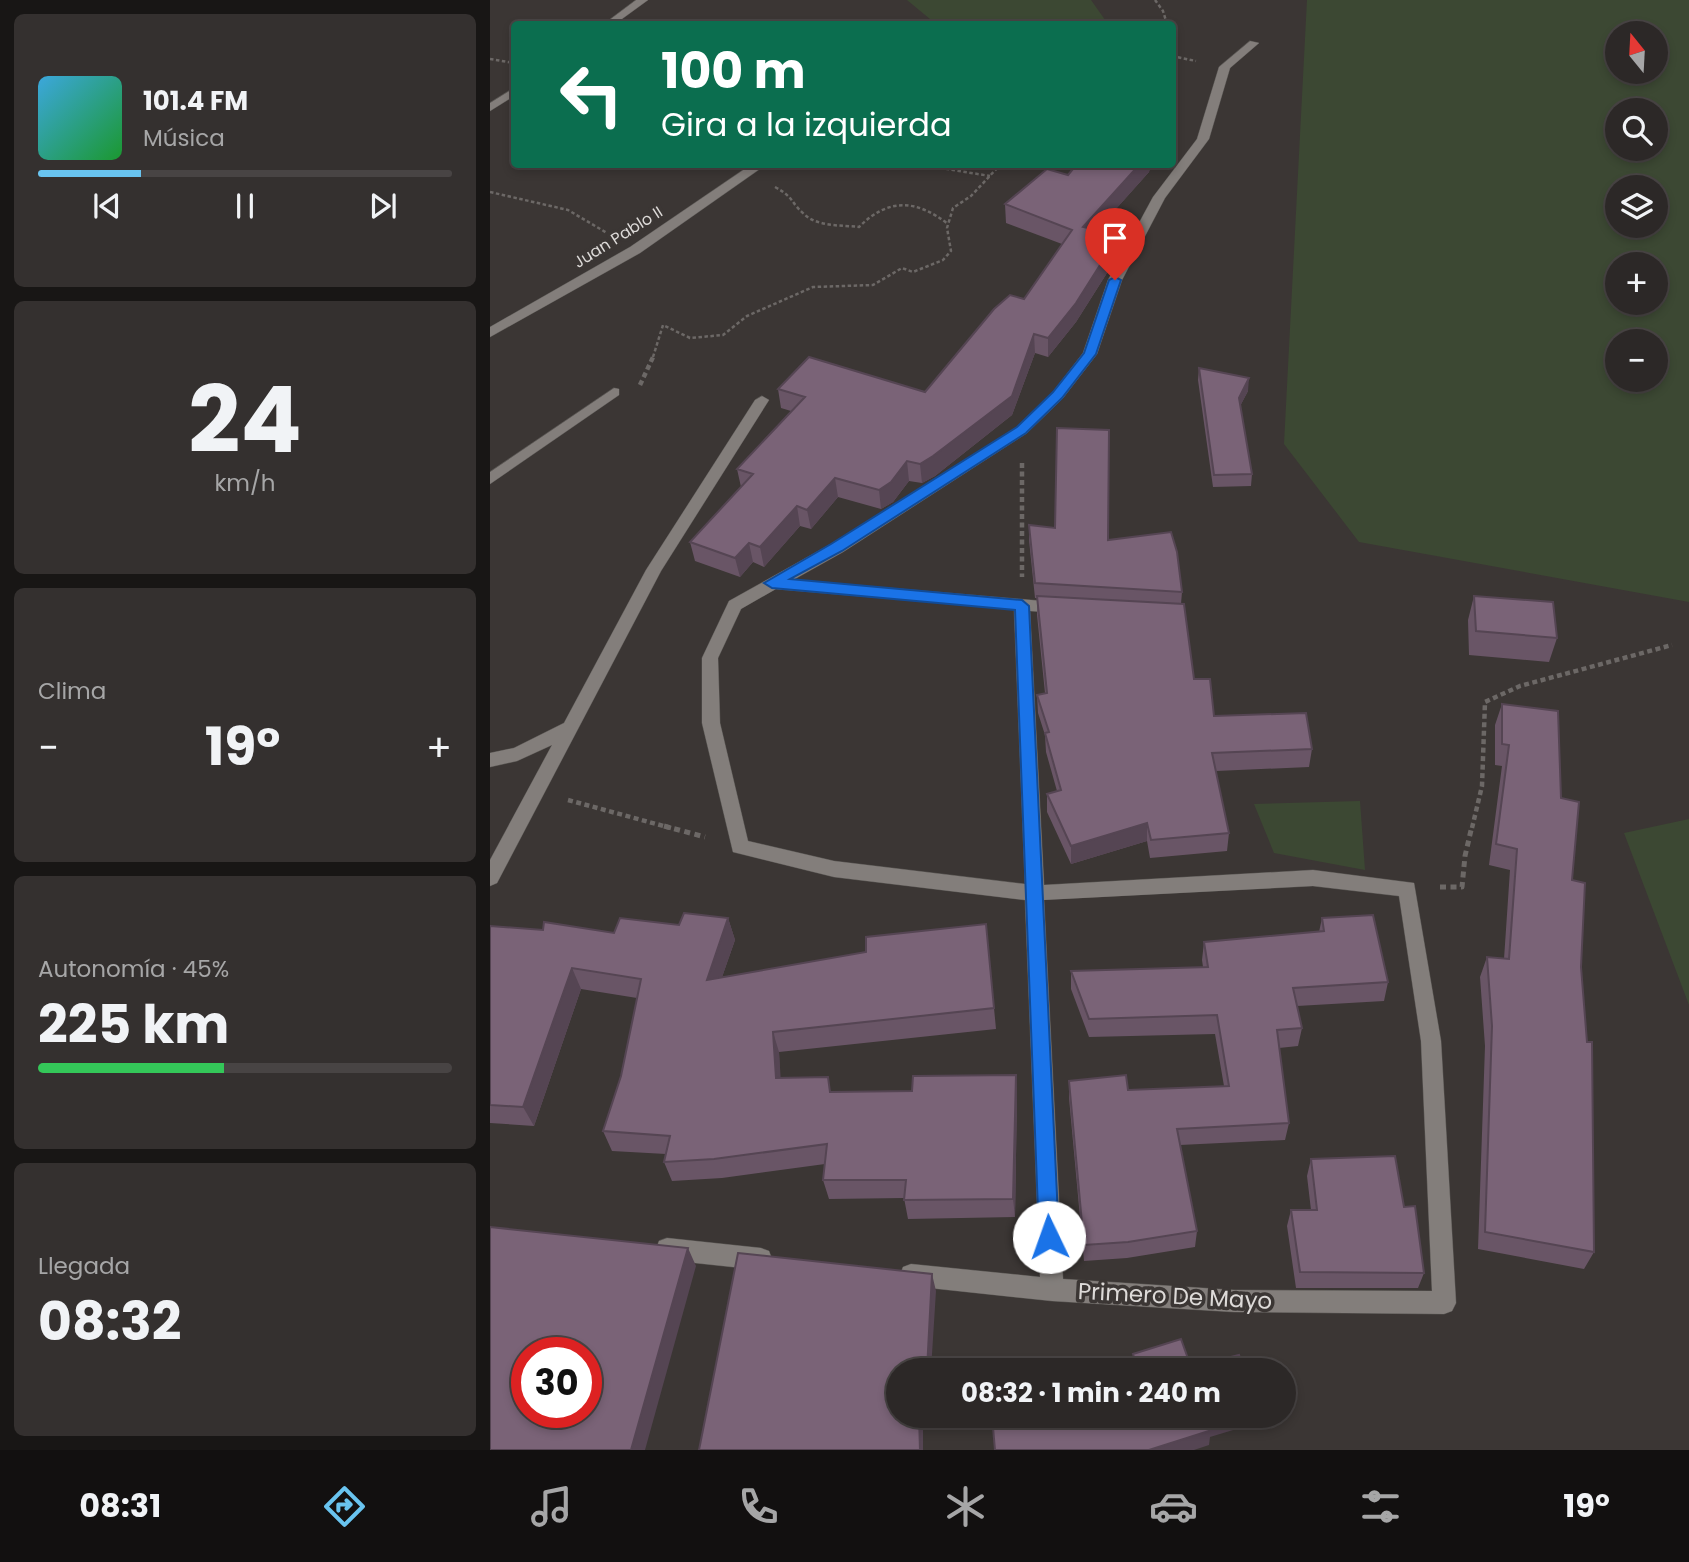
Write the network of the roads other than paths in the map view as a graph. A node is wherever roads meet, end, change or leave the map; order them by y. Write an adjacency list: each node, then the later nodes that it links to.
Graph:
1 (643, 0): 2 (street)
2 (613, 21)
3 (1254, 43): 11 (street)
4 (511, 93): 5 (street)
5 (490, 108)
6 (755, 169): 7 (street, Juan Pablo II)
7 (490, 334)
8 (614, 392): 10 (street)
9 (762, 400): 14 (street)
10 (490, 480)
11 (772, 583): 12 (street); 17 (street)
12 (1022, 606): 13 (street); 17 (street)
13 (1076, 608)
14 (569, 728): 15 (street); 16 (street)
15 (490, 760)
16 (490, 878)
17 (1032, 893): 21 (street); 21 (street, Primero De Mayo)
18 (641, 1246): 19 (street)
19 (778, 1261)
20 (887, 1273): 21 (street, Primero De Mayo)
21 (1052, 1290)

